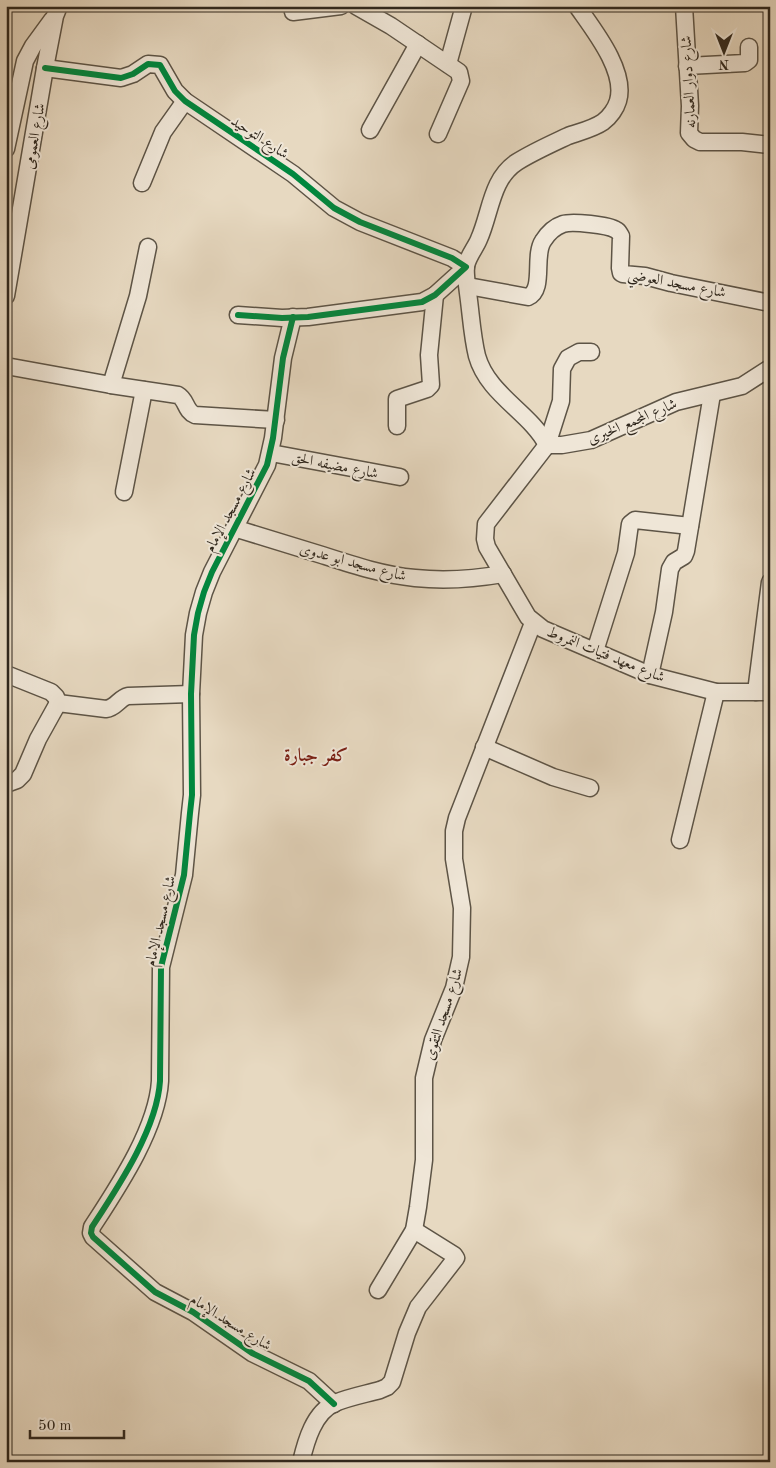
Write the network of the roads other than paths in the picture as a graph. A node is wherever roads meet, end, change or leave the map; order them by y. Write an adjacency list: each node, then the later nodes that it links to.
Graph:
1 (341, 6): 7 (street)
2 (356, 6): 8 (street)
3 (464, 6): 10 (street)
4 (577, 6): 21 (street)
5 (684, 6): 11 (street, شارع دوار العمارنه)
6 (57, 11): 12 (street, شارع العمومى); 14 (street)
7 (293, 12)
8 (418, 44): 10 (street); 15 (street)
9 (748, 47): 11 (street)
10 (448, 64): 16 (street)
11 (687, 66): 17 (street, شارع دوار العمارنه)
12 (45, 68): 13 (street, شارع التوحيد); 24 (street, شارع العمومى)
13 (185, 101): 19 (street); 21 (street, شارع التوحيد)
14 (8, 128): 18 (street)
15 (370, 130)
16 (438, 134)
17 (770, 145)
18 (6, 149)
19 (142, 183)
20 (148, 247): 31 (street)
21 (466, 267): 22 (street); 23 (street)
22 (468, 286): 25 (street, شارع مسجد العوضي); 36 (street)
23 (435, 295): 27 (street); 35 (street)
24 (6, 296)
25 (770, 303)
26 (238, 315): 27 (street)
27 (293, 318): 34 (street, شارع مسجد الإمام)
28 (591, 352): 36 (street)
29 (6, 366): 31 (street)
30 (770, 368): 33 (street, شارع المجمع الخيرى)
31 (111, 385): 32 (street)
32 (144, 390): 34 (street); 39 (street)
33 (712, 394): 36 (street, شارع المجمع الخيرى); 40 (street)
34 (276, 420): 37 (street, شارع مسجد الإمام)
35 (397, 426)
36 (547, 446): 42 (street, شارع معهد فتيات النمروط)
37 (271, 453): 38 (street, شارع مضيفه الحق); 41 (street, شارع مسجد الإمام)
38 (400, 477)
39 (124, 492)
40 (690, 526): 45 (street); 47 (street)
41 (234, 528): 42 (street, شارع مسجد ابو عدوى); 50 (street, شارع مسجد الإمام)
42 (503, 574): 44 (street, شارع معهد فتيات النمروط)
43 (770, 582): 49 (street)
44 (534, 623): 45 (street, شارع معهد فتيات النمروط); 52 (street, شارع مسجد التقوى)
45 (595, 652): 47 (street, شارع معهد فتيات النمروط)
46 (6, 674): 51 (street)
47 (650, 675): 48 (street, شارع معهد فتيات النمروط)
48 (716, 692): 49 (street, شارع معهد فتيات النمروط); 55 (street)
49 (763, 692)
50 (191, 694): 51 (street); 58 (street, شارع مسجد الإمام)
51 (58, 704): 53 (street)
52 (484, 747): 54 (street); 56 (street, شارع مسجد التقوى)
53 (6, 784)
54 (590, 788)
55 (680, 840)
56 (414, 1230): 57 (street, شارع مسجد التقوى); 58 (street)
57 (378, 1290)
58 (334, 1404): 59 (street)
59 (301, 1462)

